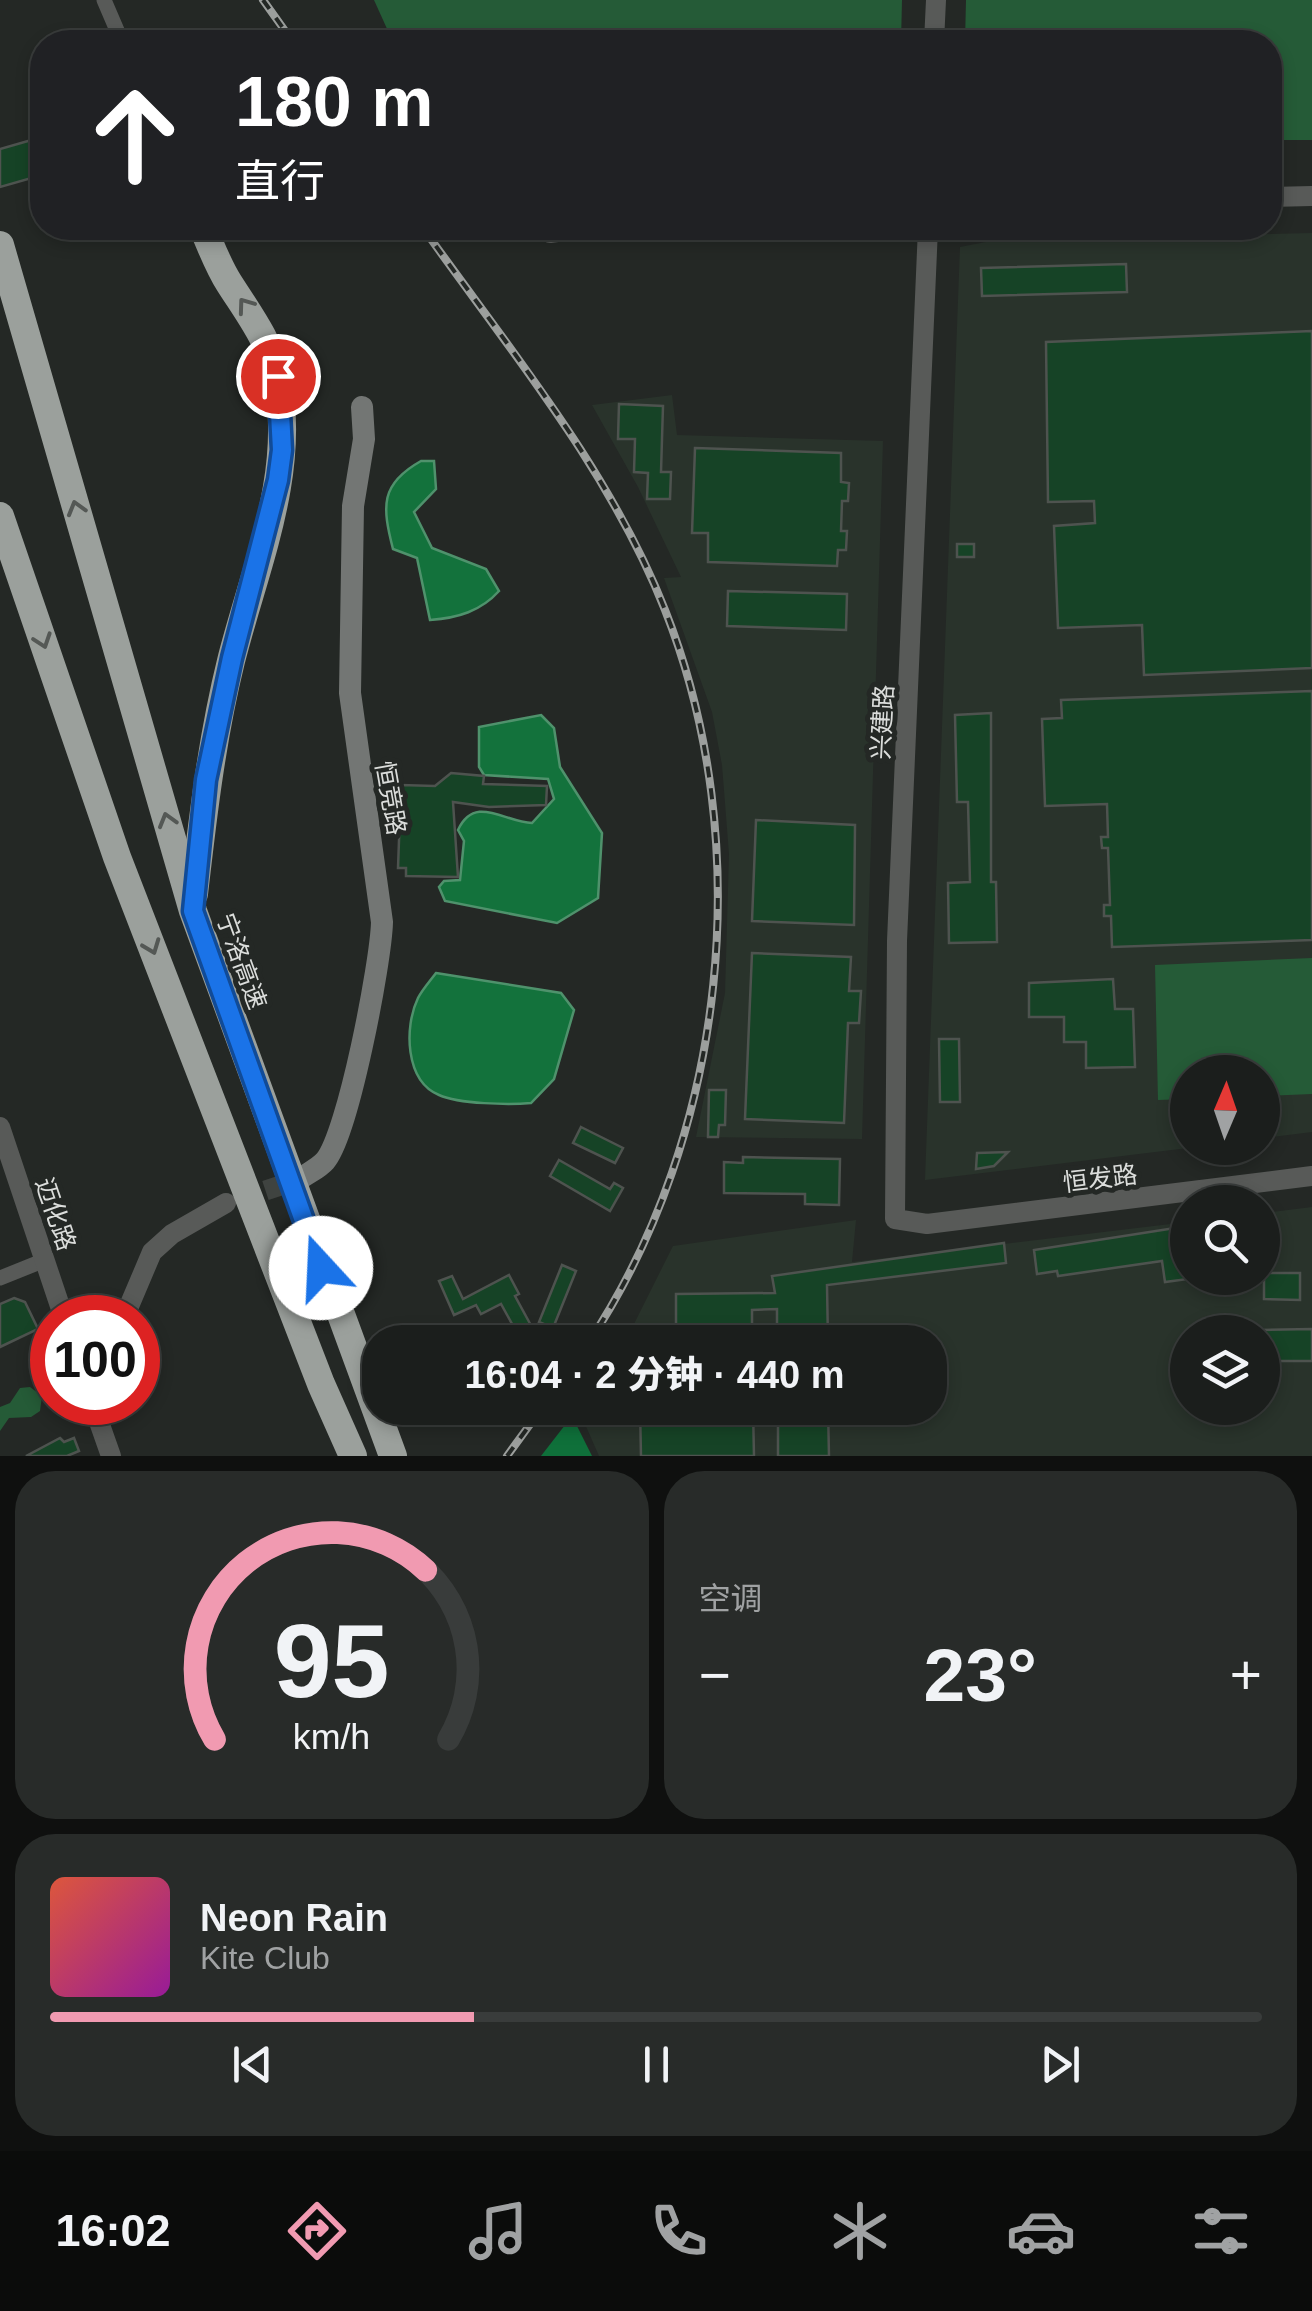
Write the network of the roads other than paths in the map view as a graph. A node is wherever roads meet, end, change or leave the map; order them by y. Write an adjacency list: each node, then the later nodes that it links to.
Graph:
1 (104, 0): 3 (street)
2 (936, 0): 4 (street)
3 (117, 30)
4 (935, 30)
5 (1312, 196): 6 (street)
6 (1282, 197)
7 (208, 240): 12 (highway, one-way to 7)
8 (927, 240): 17 (street, 兴建路)
9 (0, 244): 12 (highway, 宁洛高速, one-way to 9)
10 (362, 407): 15 (main road, 恒竞路)
11 (0, 516): 22 (highway, one-way to 22)
12 (193, 911): 27 (highway, 宁洛高速)
13 (0, 1127): 18 (street, 迈化路)
14 (1312, 1176): 17 (street, 恒发路)
15 (300, 1179)
16 (226, 1203): 21 (street)
17 (895, 1219)
18 (45, 1260): 19 (street); 20 (street, 迈化路)
19 (0, 1278)
20 (56, 1295)
21 (134, 1295)
22 (320, 1384): 25 (highway); 26 (highway)
23 (100, 1425): 24 (street)
24 (111, 1456)
25 (344, 1456)
26 (353, 1456)
27 (395, 1456)

